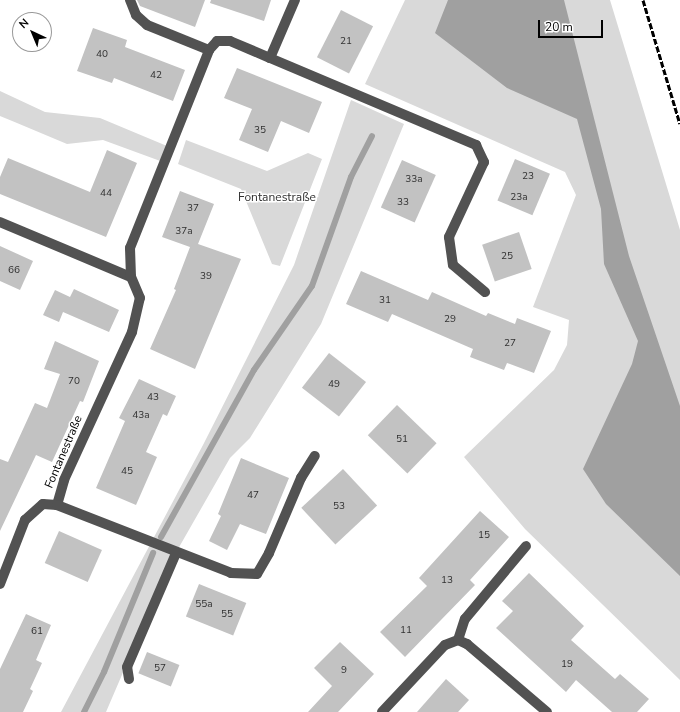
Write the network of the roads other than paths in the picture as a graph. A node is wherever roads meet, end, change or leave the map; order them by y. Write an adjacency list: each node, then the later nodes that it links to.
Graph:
1 (130, 0): 3 (street)
2 (295, 0): 4 (street)
3 (209, 50): 4 (street); 6 (street, Fontanestraße)
4 (270, 58): 7 (street)
5 (0, 222): 6 (street)
6 (131, 276): 9 (street, Fontanestraße)
7 (485, 292)
8 (315, 456): 11 (street, Fontanestraße)
9 (57, 505): 11 (street, Fontanestraße); 12 (street, Fontanestraße)
10 (526, 546): 13 (street)
11 (176, 553): 14 (street)
12 (0, 584)
13 (458, 640): 15 (street); 16 (street)
14 (129, 679)
15 (382, 712)
16 (547, 712)

